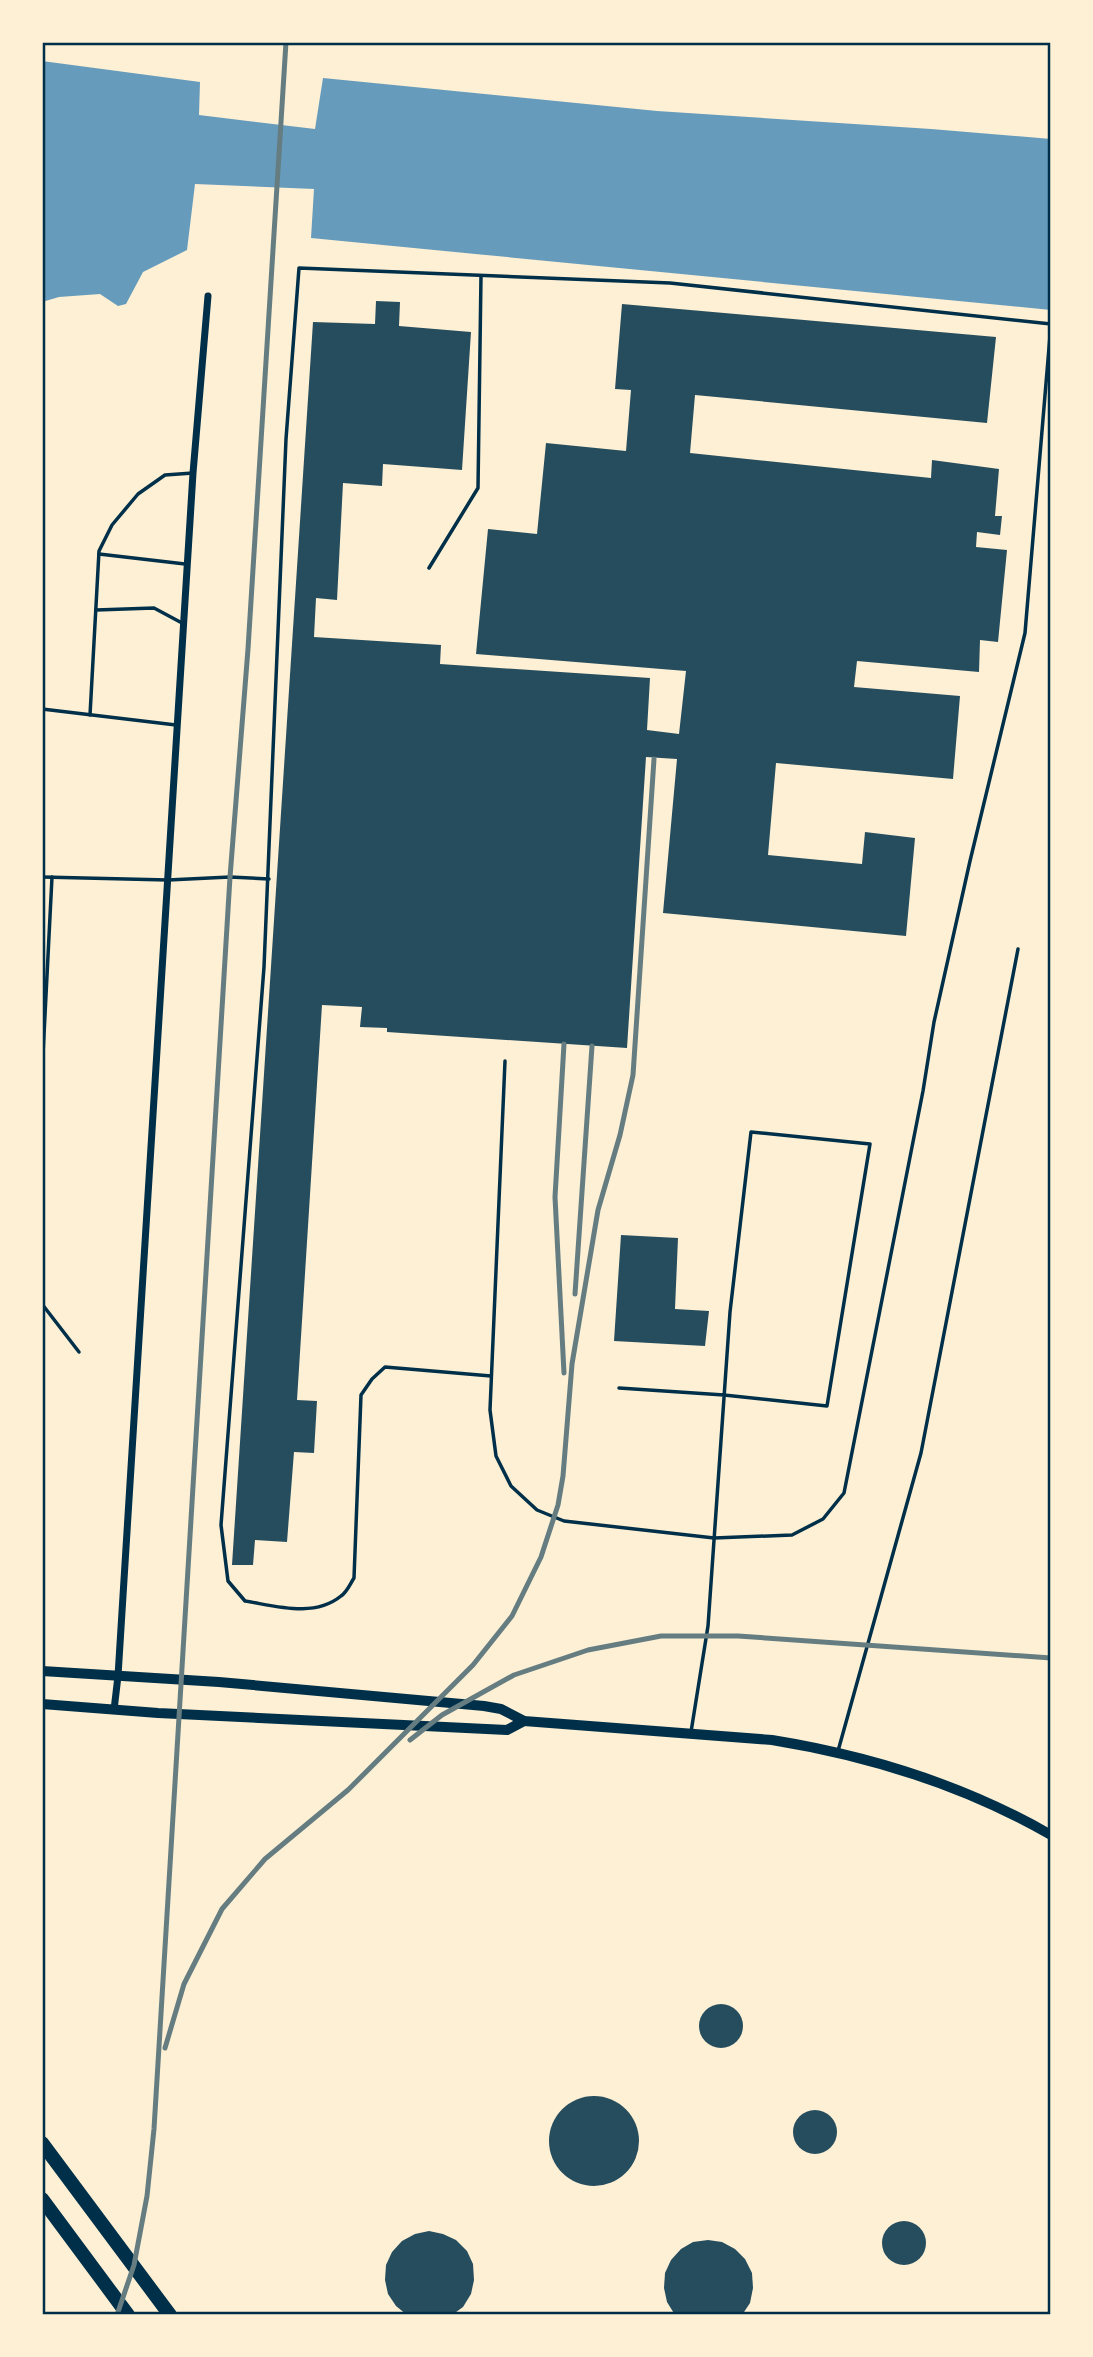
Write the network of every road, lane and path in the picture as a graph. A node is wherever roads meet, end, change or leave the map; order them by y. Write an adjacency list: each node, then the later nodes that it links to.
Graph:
1 (481, 276): 6 (lane); 14 (lane); 24 (lane)
2 (208, 296): 3 (street)
3 (193, 473): 4 (lane); 5 (street)
4 (99, 554): 5 (lane); 7 (lane)
5 (188, 565): 8 (street)
6 (429, 568)
7 (96, 610): 8 (lane); 10 (lane)
8 (184, 624): 11 (street)
9 (42, 709): 10 (lane)
10 (90, 715): 11 (lane)
11 (178, 725): 15 (street)
12 (42, 877): 13 (lane)
13 (52, 877): 15 (lane); 18 (lane)
14 (269, 879): 15 (lane); 21 (lane)
15 (168, 880): 26 (street)
16 (1018, 949): 31 (lane)
17 (505, 1060): 21 (lane)
18 (42, 1074)
19 (42, 1304): 20 (lane)
20 (79, 1352)
21 (491, 1376): 24 (lane)
22 (619, 1388): 23 (lane)
23 (724, 1395): 23 (lane); 24 (lane)
24 (714, 1538): 30 (lane)
25 (42, 1671): 26 (main road)
26 (118, 1676): 28 (street); 29 (main road)
27 (42, 1704): 28 (main road)
28 (114, 1710): 29 (main road)
29 (524, 1721): 30 (main road)
30 (691, 1734): 31 (main road)
31 (837, 1753): 32 (main road)
32 (1051, 1835)
33 (42, 2143): 36 (highway)
34 (42, 2199): 35 (highway)
35 (128, 2315)
36 (170, 2315)

